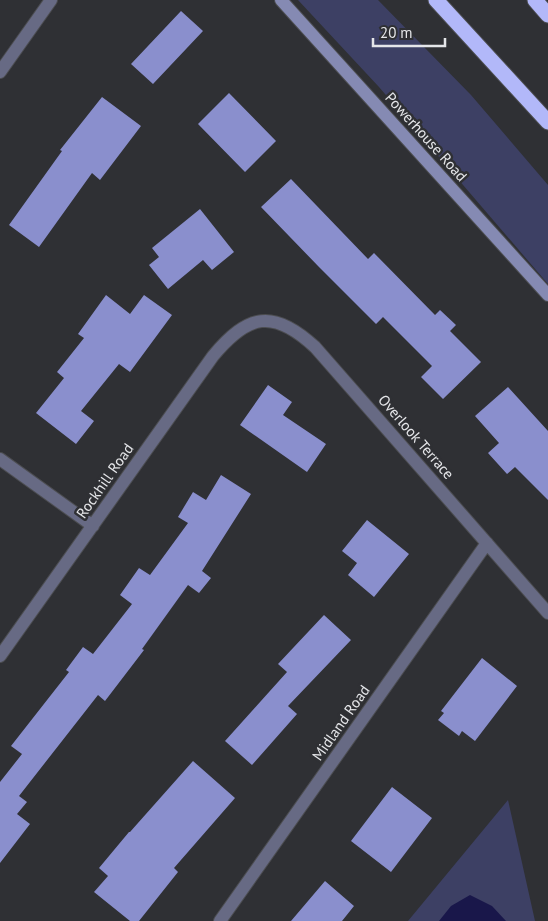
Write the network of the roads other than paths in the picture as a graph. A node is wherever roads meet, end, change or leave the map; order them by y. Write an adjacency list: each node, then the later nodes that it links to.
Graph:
1 (51, 0): 6 (street)
2 (281, 0): 8 (main road, Powerhouse Road)
3 (436, 0): 7 (highway)
4 (535, 0): 5 (highway)
5 (548, 15)
6 (0, 72)
7 (548, 122)
8 (548, 295)
9 (240, 328): 11 (street, Rockhill Road); 12 (street, Overlook Terrace)
10 (0, 460): 11 (street)
11 (93, 526): 14 (street, Rockhill Road)
12 (487, 544): 13 (street, Overlook Terrace); 15 (street, Midland Road)
13 (548, 613)
14 (0, 656)
15 (220, 921)

